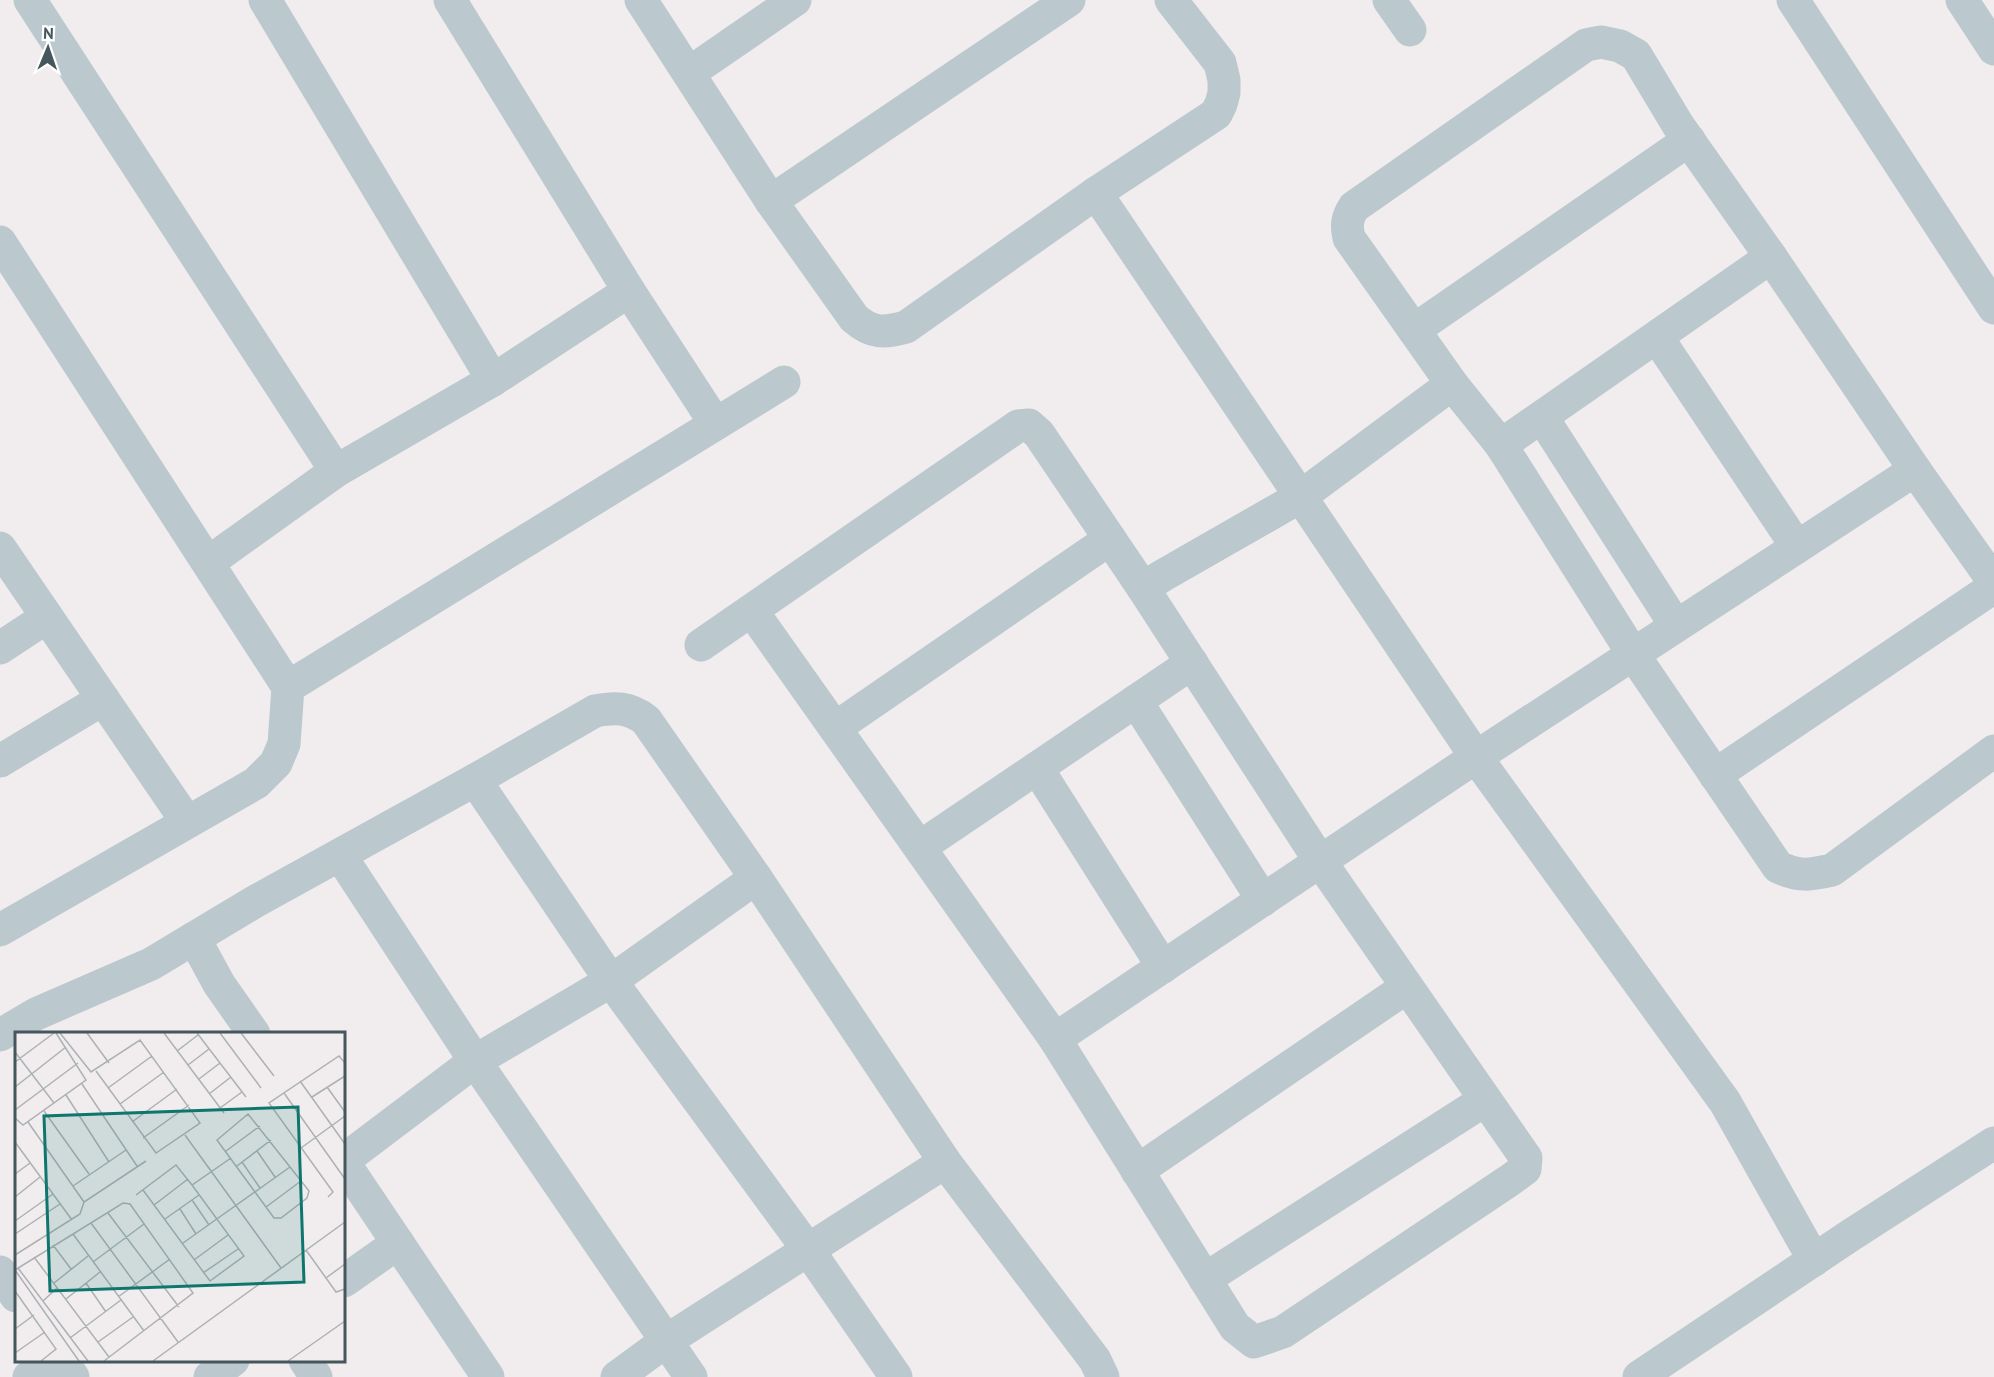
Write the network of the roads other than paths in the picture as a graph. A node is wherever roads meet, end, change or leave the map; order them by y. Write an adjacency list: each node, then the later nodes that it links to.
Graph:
1 (30, 0): 30 (street)
2 (265, 0): 23 (street)
3 (450, 0): 19 (street)
4 (641, 0): 13 (street)
5 (795, 0): 13 (street)
6 (1069, 0): 16 (street)
7 (1171, 0): 15 (street)
8 (1389, 0): 11 (street)
9 (1793, 0): 20 (street)
10 (1962, 0): 12 (street)
11 (1410, 30)
12 (1994, 49)
13 (688, 74): 16 (street)
14 (1689, 140): 18 (street); 21 (street); 21 (street)
15 (1096, 193): 16 (street); 31 (street)
16 (771, 201)
17 (0, 242): 35 (street)
18 (1771, 257): 22 (street); 29 (street)
19 (629, 291): 23 (street); 27 (street)
20 (1994, 308)
21 (1414, 330): 25 (street)
22 (1657, 337): 26 (street); 33 (street)
23 (493, 380): 30 (street)
24 (784, 382): 27 (street)
25 (1452, 384): 28 (street); 31 (street)
26 (1542, 417): 28 (street); 41 (street)
27 (715, 423): 46 (street)
28 (1501, 445): 44 (street)
29 (1915, 470): 33 (street); 36 (street)
30 (336, 471): 35 (street)
31 (1300, 497): 38 (street); 51 (street)
32 (1110, 539): 38 (street); 39 (street); 49 (street)
33 (1797, 547): 41 (street)
34 (0, 548): 40 (street)
35 (209, 562): 46 (street)
36 (1994, 582)
37 (1994, 587): 54 (street)
38 (1143, 588): 45 (street)
39 (752, 611): 42 (street); 49 (street)
40 (47, 617): 43 (street); 47 (street)
41 (1676, 626): 44 (street)
42 (701, 645)
43 (0, 648)
44 (1633, 654): 51 (street); 54 (street)
45 (1192, 663): 48 (street); 59 (street)
46 (288, 687): 56 (street)
47 (103, 699): 52 (street); 56 (street)
48 (1136, 701): 53 (street); 61 (street)
49 (835, 728): 57 (street)
50 (1994, 752): 54 (street)
51 (1476, 757): 59 (street); 80 (street)
52 (0, 761)
53 (1036, 768): 57 (street); 64 (street)
54 (1715, 775)
55 (475, 780): 58 (street); 60 (street); 65 (street)
56 (187, 822): 62 (street)
57 (920, 847): 70 (street)
58 (340, 855): 63 (street); 71 (street)
59 (1320, 861): 61 (street); 66 (street)
60 (756, 879): 65 (street); 75 (street)
61 (1263, 900): 64 (street)
62 (0, 930)
63 (194, 938): 67 (street); 68 (street)
64 (1163, 967): 70 (street)
65 (611, 981): 71 (street); 79 (street)
66 (1407, 987): 72 (street); 77 (street)
67 (43, 1024): 69 (street)
68 (253, 1032)
69 (0, 1035)
70 (1055, 1039): 77 (street)
71 (475, 1061): 74 (street); 85 (street)
72 (1485, 1100): 83 (street); 83 (street)
73 (1994, 1143): 80 (street)
74 (345, 1160)
75 (945, 1162): 79 (street); 98 (street)
76 (345, 1163): 78 (street)
77 (1137, 1171): 83 (street)
78 (398, 1243): 82 (street); 94 (street)
79 (809, 1251): 85 (street); 97 (street)
80 (1814, 1260): 99 (street)
81 (0, 1272): 84 (street)
82 (345, 1280)
83 (1205, 1280)
84 (15, 1294)
85 (666, 1341): 95 (street); 96 (street)
86 (46, 1362): 90 (street)
87 (62, 1362): 91 (street)
88 (230, 1362): 92 (street)
89 (306, 1362): 93 (street)
90 (29, 1377)
91 (73, 1377)
92 (210, 1377)
93 (316, 1377)
94 (488, 1377)
95 (617, 1377)
96 (691, 1377)
97 (896, 1377)
98 (1103, 1377)
99 (1640, 1377)

